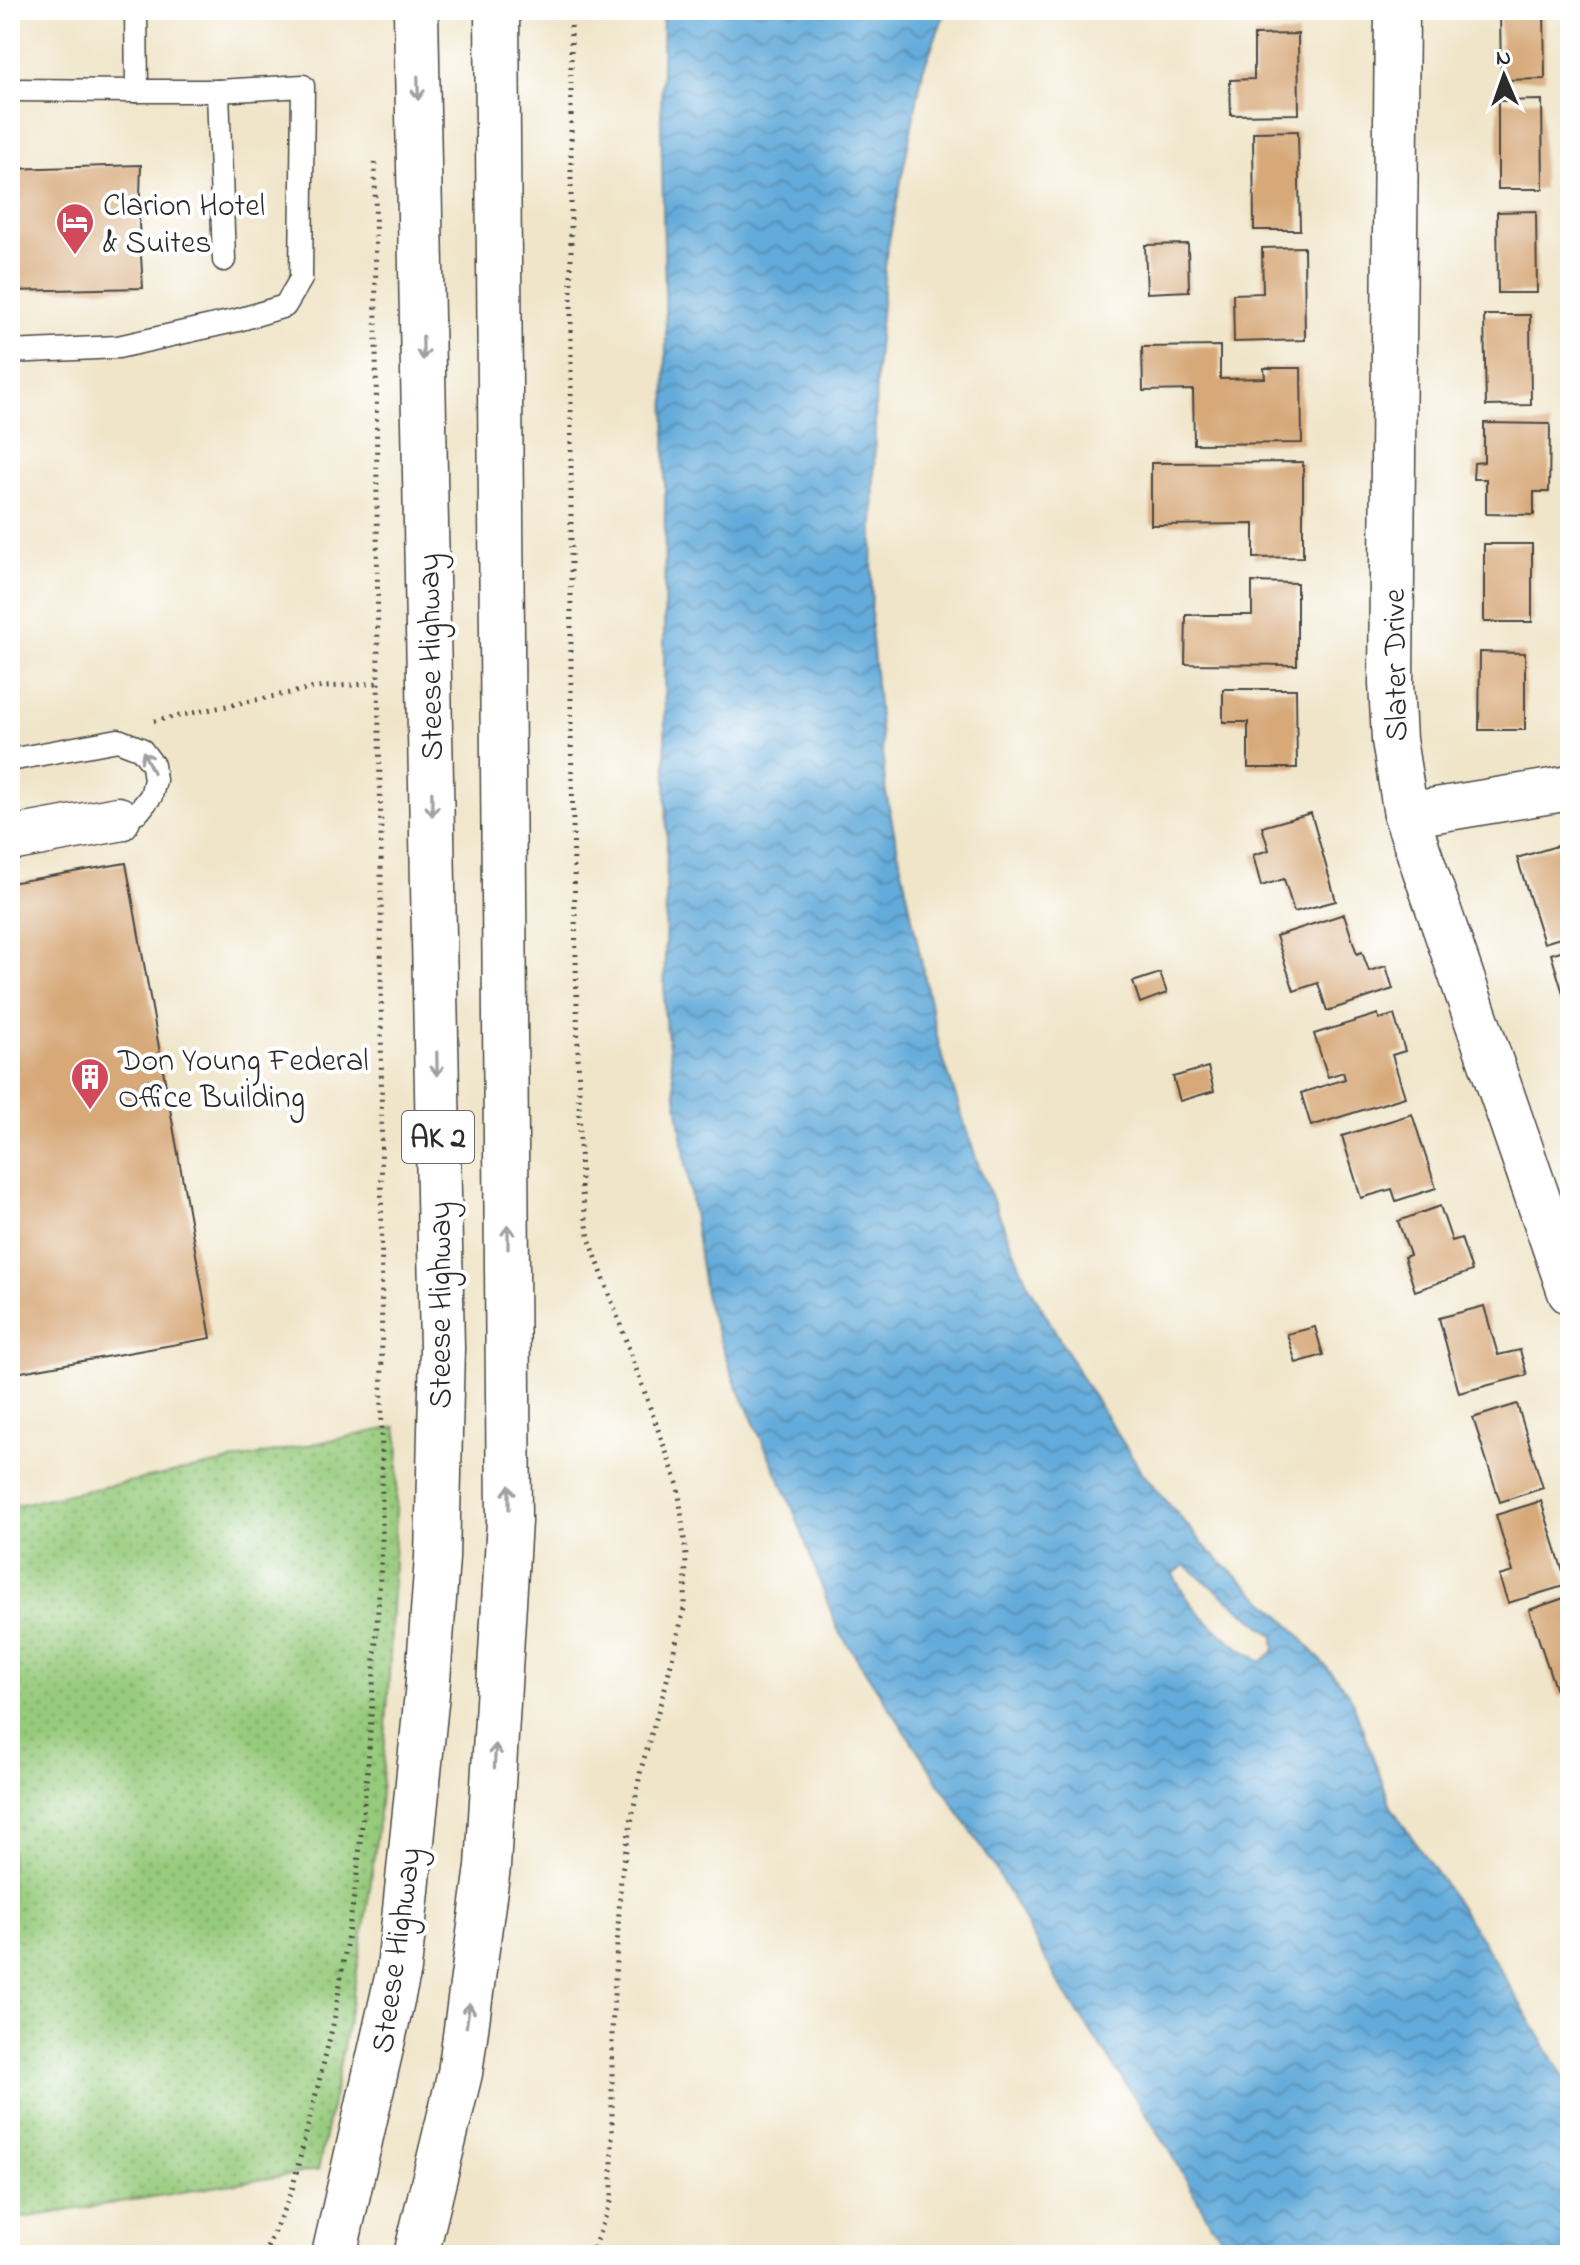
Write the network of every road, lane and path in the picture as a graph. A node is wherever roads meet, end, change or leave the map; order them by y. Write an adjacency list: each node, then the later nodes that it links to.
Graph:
1 (136, 10): 7 (lane)
2 (416, 10): 21 (main road, Steese Highway / AK 2, one-way to 21)
3 (497, 10): 20 (main road, AK 2, one-way to 3)
4 (571, 10): 27 (path)
5 (1397, 10): 16 (main road, Slater Drive)
6 (10, 90): 7 (lane)
7 (137, 91): 8 (lane)
8 (218, 91): 10 (lane); 11 (lane)
9 (375, 151): 12 (path)
10 (224, 260)
11 (10, 352)
12 (378, 683): 13 (path); 22 (path)
13 (118, 740): 14 (lane); 17 (lane, one-way to 13)
14 (10, 760)
15 (1570, 788): 16 (main road)
16 (1406, 815): 19 (main road, Slater Drive)
17 (118, 819): 18 (main road)
18 (10, 839)
19 (1570, 1292)
20 (460, 2073): 25 (main road, AK 2); 26 (main road)
21 (371, 2100): 23 (main road); 24 (main road, Steese Highway / AK 2)
22 (264, 2255)
23 (314, 2255)
24 (334, 2255)
25 (416, 2255)
26 (434, 2255)
27 (591, 2255)

